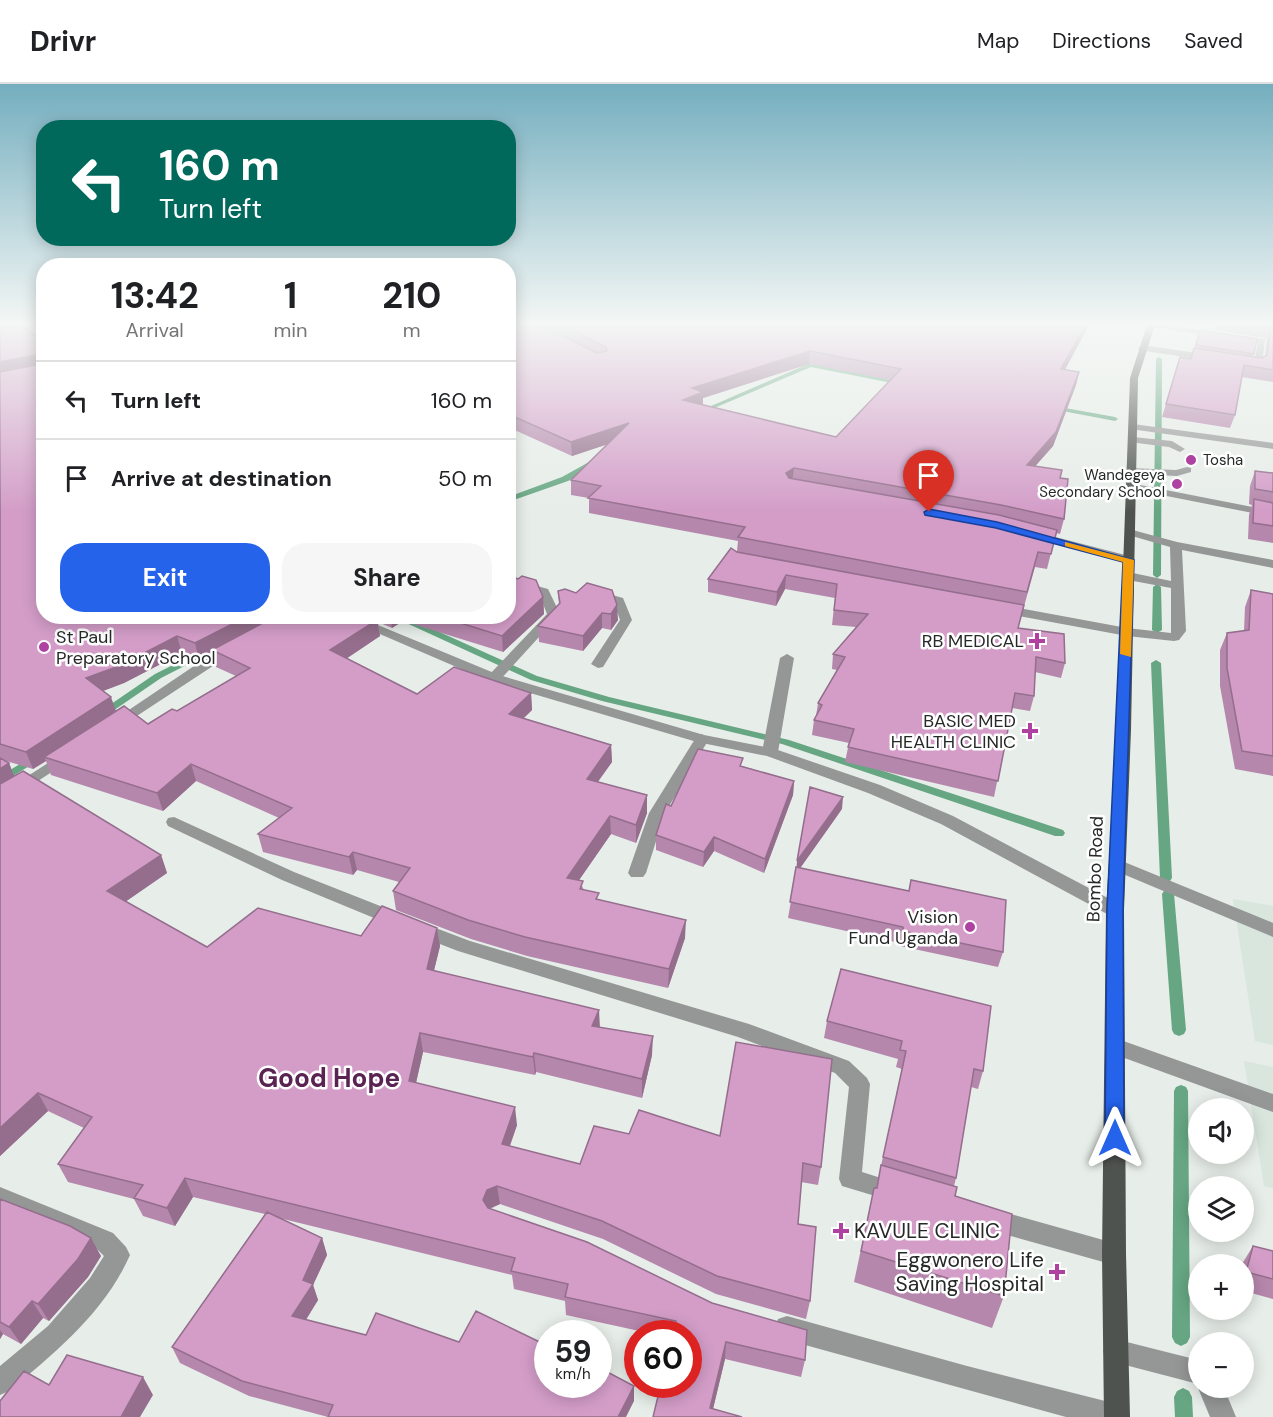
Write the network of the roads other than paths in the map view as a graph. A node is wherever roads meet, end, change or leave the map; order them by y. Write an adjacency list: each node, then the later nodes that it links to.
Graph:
1 (1134, 387): 2 (main road, Bombo Road)
2 (1133, 427): 3 (main road, Bombo Road); 4 (street)
3 (1133, 440): 5 (street); 7 (main road, Bombo Road)
4 (1273, 446)
5 (1180, 449)
6 (1187, 470): 7 (street)
7 (1131, 471): 8 (main road, Bombo Road)
8 (1130, 486): 9 (street); 11 (main road, Bombo Road)
9 (1273, 514)
10 (1019, 531): 13 (street)
11 (1129, 532): 12 (street); 13 (main road, Bombo Road)
12 (1176, 545): 14 (street); 17 (street)
13 (1129, 560): 15 (main road, Bombo Road)
14 (1273, 564)
15 (1128, 576): 17 (street); 21 (main road, Bombo Road)
16 (516, 584): 25 (street)
17 (1175, 585): 21 (street)
18 (587, 592): 24 (street)
19 (988, 607): 21 (street)
20 (363, 624): 25 (street)
21 (1127, 632): 32 (main road, Bombo Road)
22 (249, 642): 26 (street)
23 (787, 658): 29 (street)
24 (598, 664)
25 (494, 678): 27 (street)
26 (98, 735)
27 (702, 739): 29 (street); 33 (street)
28 (78, 748): 30 (street)
29 (770, 752): 34 (street)
30 (0, 801)
31 (174, 822): 39 (street)
32 (1117, 865): 34 (main road, Bombo Road); 35 (street)
33 (637, 873)
34 (1115, 910): 36 (main road, Bombo Road)
35 (1273, 930)
36 (1115, 1046): 37 (street); 41 (main road, Bombo Road)
37 (1273, 1103)
38 (0, 1197): 45 (street)
39 (919, 1199)
40 (976, 1215): 41 (street)
41 (1114, 1254): 43 (main road, Bombo Road)
42 (768, 1322): 47 (street)
43 (1115, 1351): 44 (street); 47 (main road, Bombo Road)
44 (1188, 1369)
45 (0, 1382)
46 (1215, 1398): 48 (street)
47 (1117, 1417)
48 (1223, 1417)

